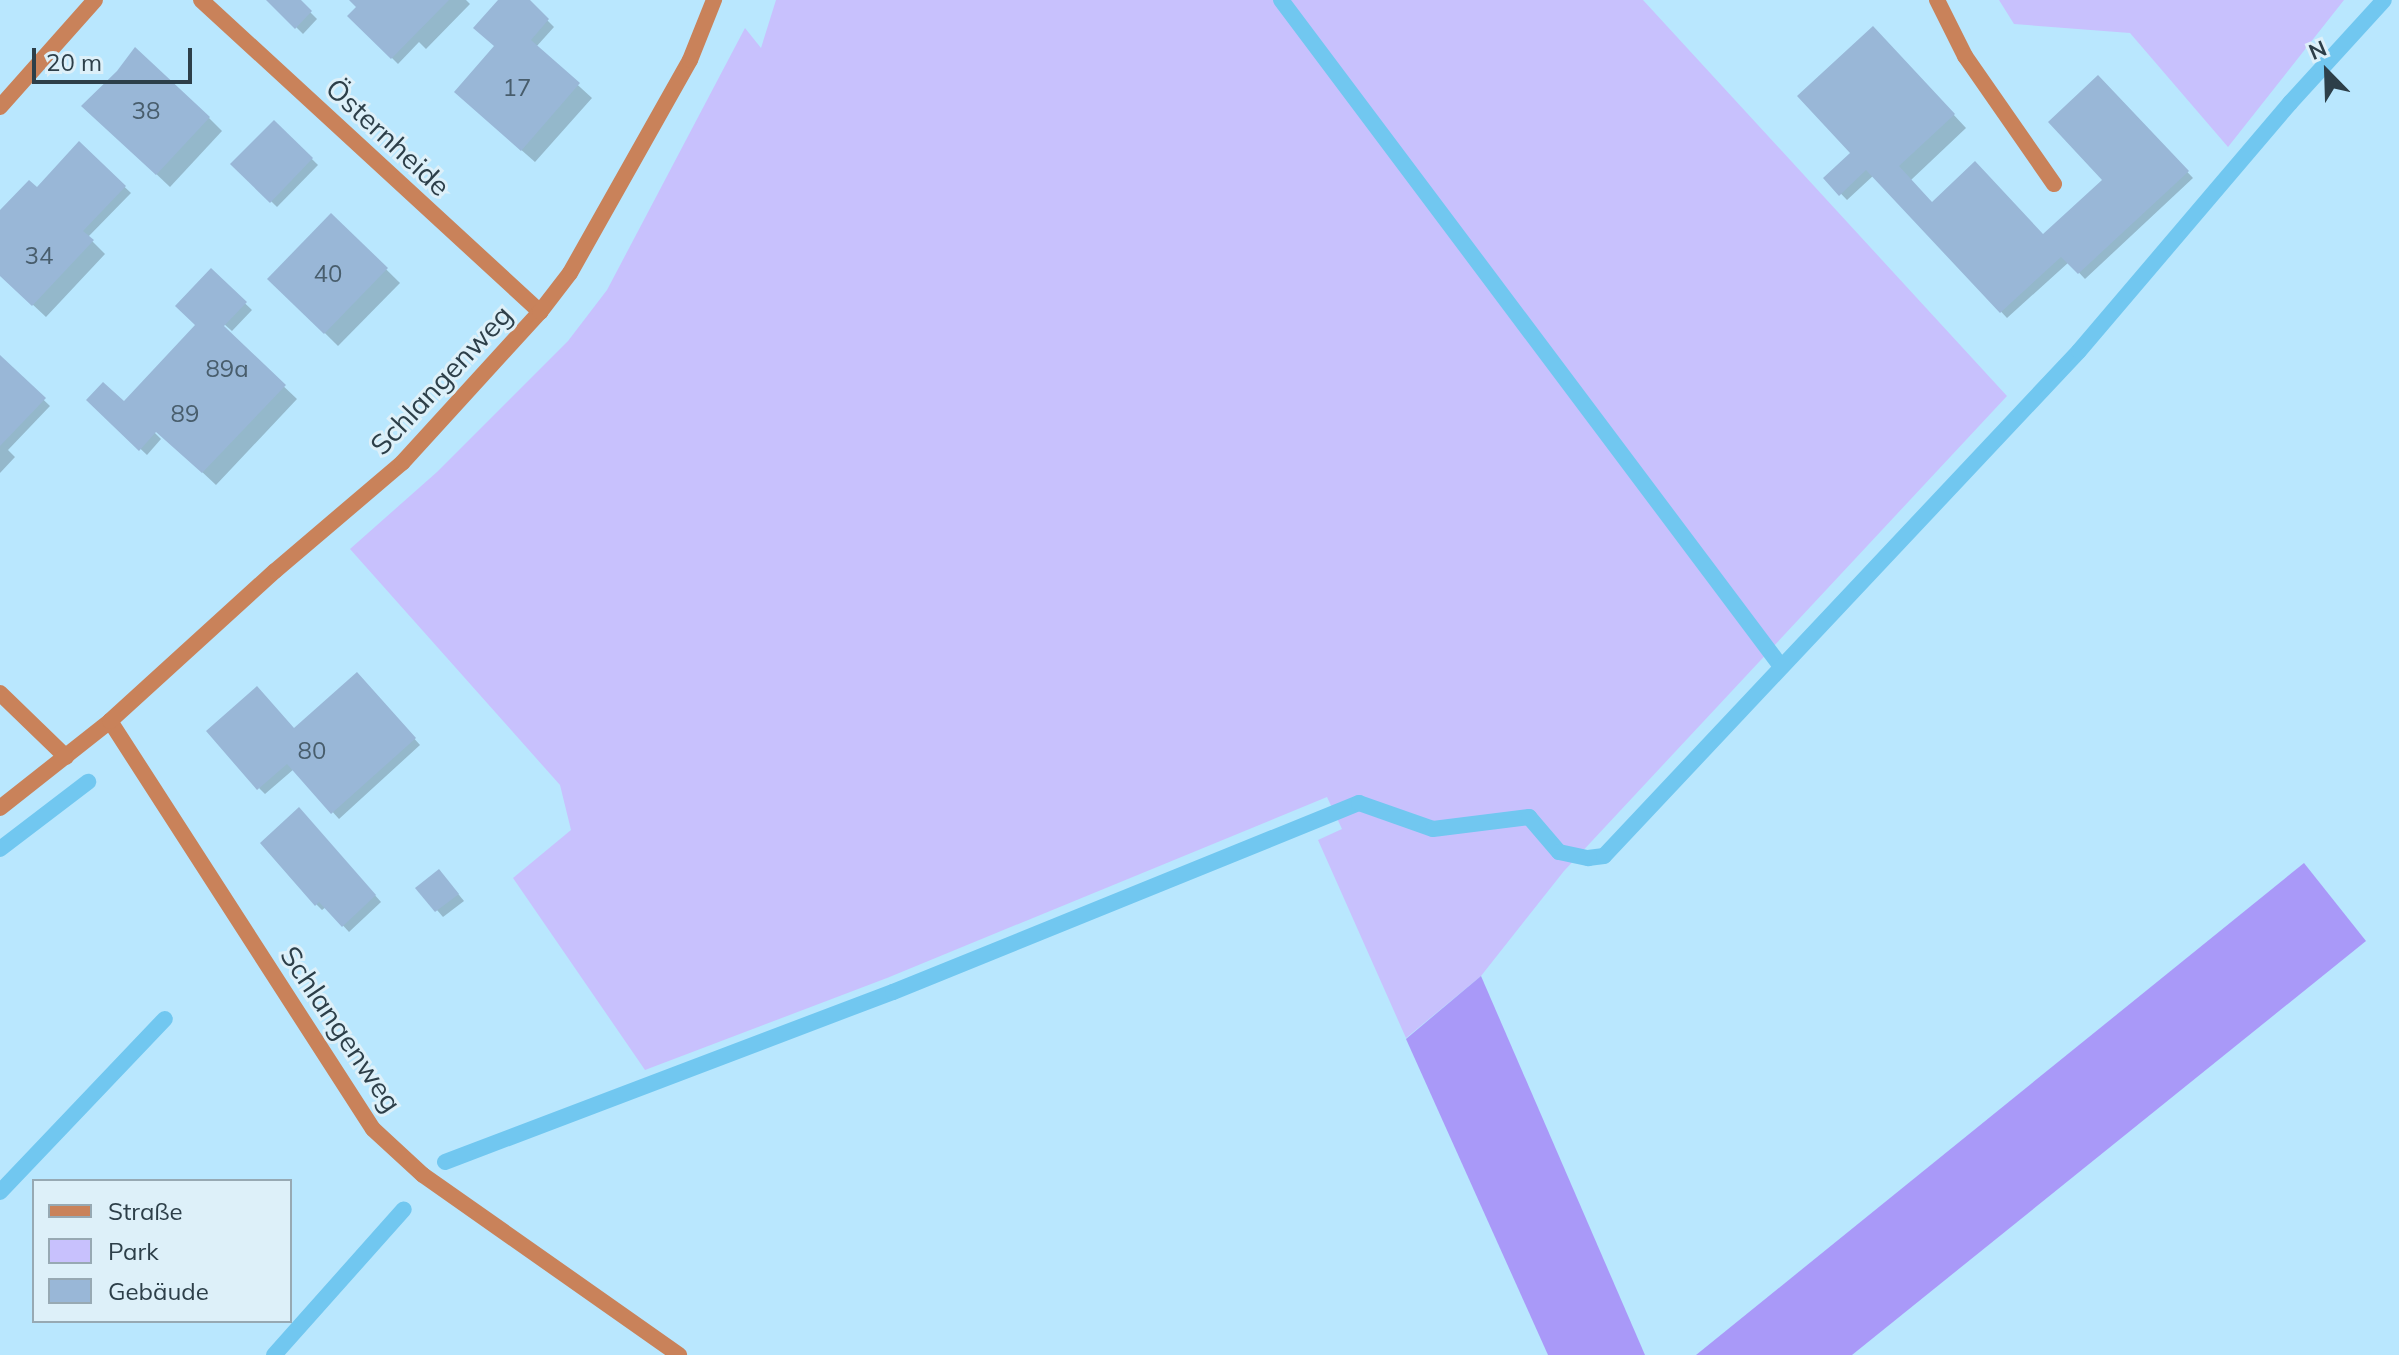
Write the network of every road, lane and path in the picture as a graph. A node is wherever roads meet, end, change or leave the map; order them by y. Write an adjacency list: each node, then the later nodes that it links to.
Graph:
1 (95, 0): 5 (street)
2 (201, 0): 7 (street, Östernheide)
3 (714, 0): 7 (street, Schlangenweg)
4 (1937, 0): 6 (street)
5 (0, 107)
6 (2054, 184)
7 (540, 312): 9 (street, Schlangenweg)
8 (0, 693): 10 (street)
9 (110, 721): 10 (street, Schlangenweg); 12 (street, Schlangenweg)
10 (66, 757): 11 (street, Schlangenweg)
11 (0, 808)
12 (679, 1355)

